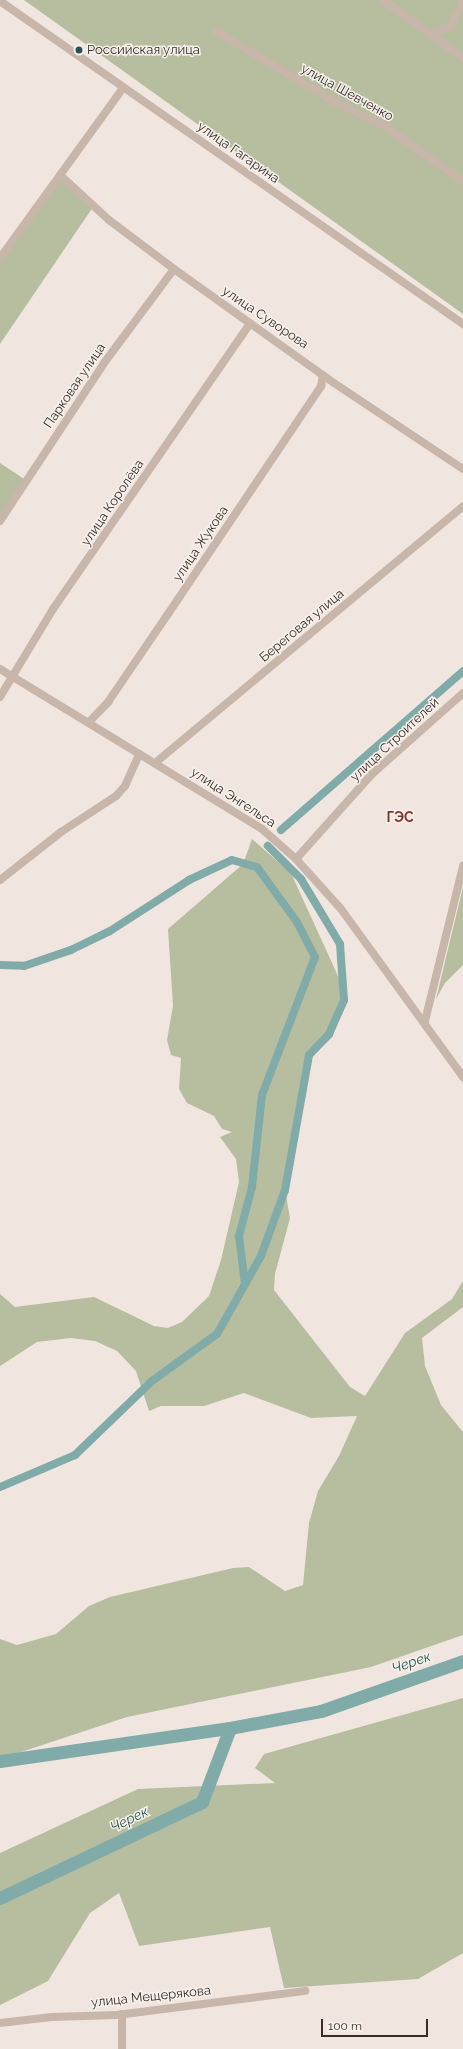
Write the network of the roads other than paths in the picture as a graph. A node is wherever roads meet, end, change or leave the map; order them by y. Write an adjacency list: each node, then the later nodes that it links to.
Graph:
1 (383, 0): 5 (street)
2 (0, 1): 7 (street, улица Гагарина)
3 (463, 3): 5 (street)
4 (216, 31): 9 (street, улица Шевченко)
5 (430, 35): 6 (street)
6 (463, 58)
7 (123, 88): 8 (street); 13 (street, улица Гагарина)
8 (60, 175): 10 (street); 11 (street, улица Суворова)
9 (463, 181)
10 (0, 258)
11 (174, 269): 12 (street, улица Суворова); 17 (street, Парковая улица)
12 (250, 323): 14 (street, улица Суворова); 19 (street, улица Королёва)
13 (463, 324)
14 (323, 375): 15 (street, улица Суворова); 22 (street, улица Жукова)
15 (463, 469)
16 (463, 506): 24 (street, Береговая улица)
17 (0, 521)
18 (0, 669): 19 (street, улица Энгельса)
19 (12, 676): 21 (street, улица Королёва); 22 (street, улица Энгельса)
20 (463, 694): 25 (street, улица Строителей)
21 (0, 697)
22 (89, 722): 23 (street, улица Энгельса)
23 (139, 754): 24 (street, улица Энгельса); 27 (street)
24 (155, 763): 25 (street, улица Энгельса)
25 (296, 859): 28 (street, улица Энгельса)
26 (463, 866): 28 (street)
27 (0, 880)
28 (425, 1021): 29 (street, улица Энгельса)
29 (463, 1077)
30 (305, 1991): 31 (street, улица Мещерякова)
31 (122, 2014): 32 (street, улица Мещерякова); 33 (street)
32 (0, 2023)
33 (122, 2049)

